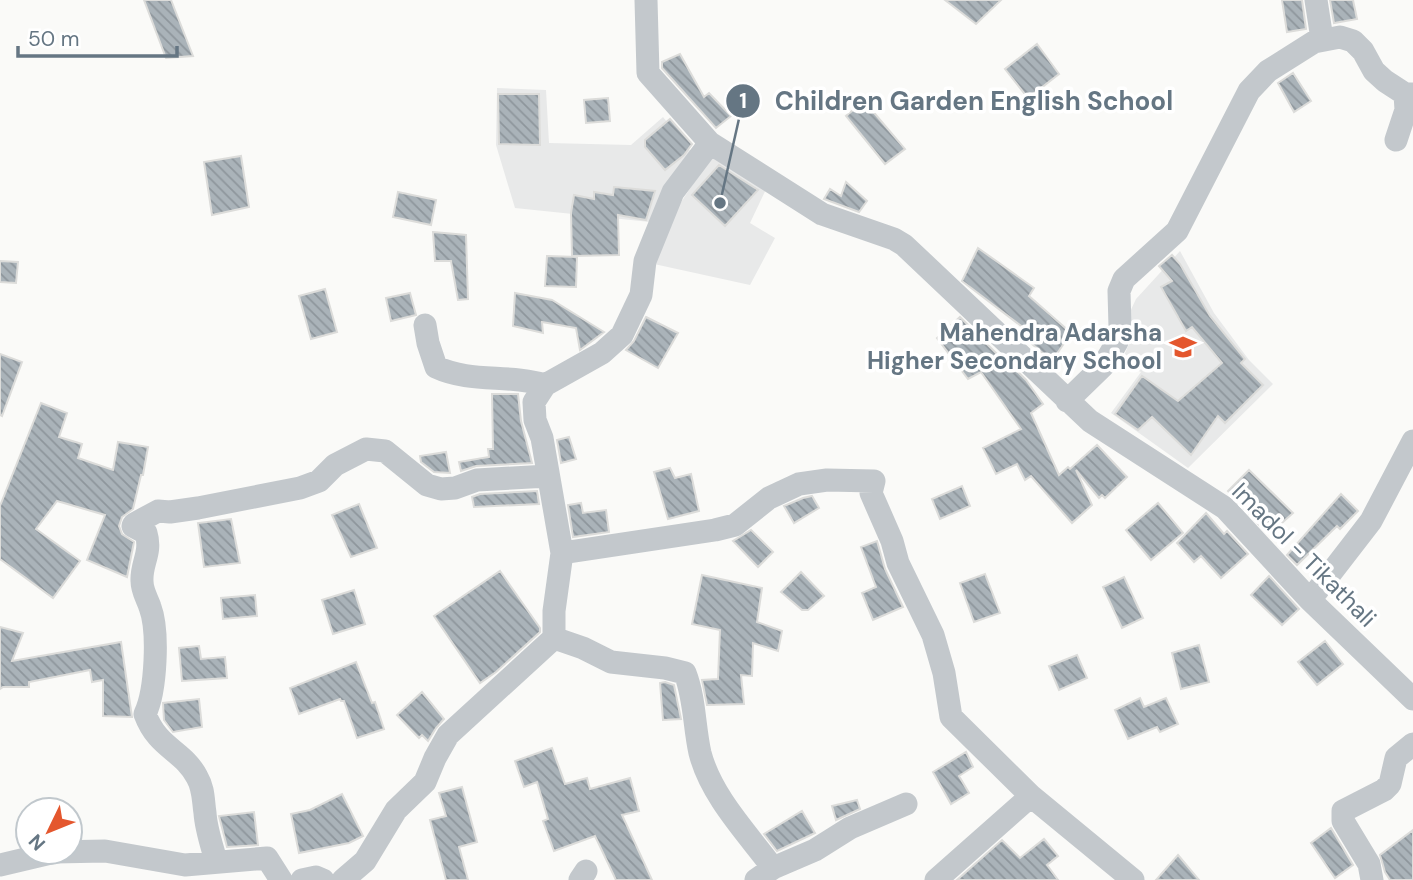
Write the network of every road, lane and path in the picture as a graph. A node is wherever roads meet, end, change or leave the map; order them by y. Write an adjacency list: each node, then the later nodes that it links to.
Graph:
1 (646, 0): 6 (street, Imadol - Tikathali)
2 (1316, 0): 3 (street)
3 (1322, 39): 4 (street); 9 (street)
4 (1409, 94): 5 (street)
5 (1396, 140)
6 (710, 143): 8 (street); 9 (street, Imadol - Tikathali)
7 (425, 325): 8 (street)
8 (545, 385): 11 (street)
9 (1067, 401): 13 (street, Imadol - Tikathali)
10 (1413, 441): 13 (street)
11 (548, 476): 12 (street); 19 (street)
12 (562, 553): 14 (street); 17 (street)
13 (1310, 600): 15 (street, Imadol - Tikathali)
14 (554, 638): 21 (street); 25 (street)
15 (1413, 699)
16 (1413, 744): 28 (street)
17 (1031, 796): 26 (street); 27 (street)
18 (906, 804): 21 (street)
19 (215, 862): 20 (street); 22 (street)
20 (0, 865)
21 (764, 874)
22 (281, 880)
23 (302, 880): 24 (street)
24 (323, 880)
25 (342, 880)
26 (936, 880)
27 (1133, 880)
28 (1372, 880)

